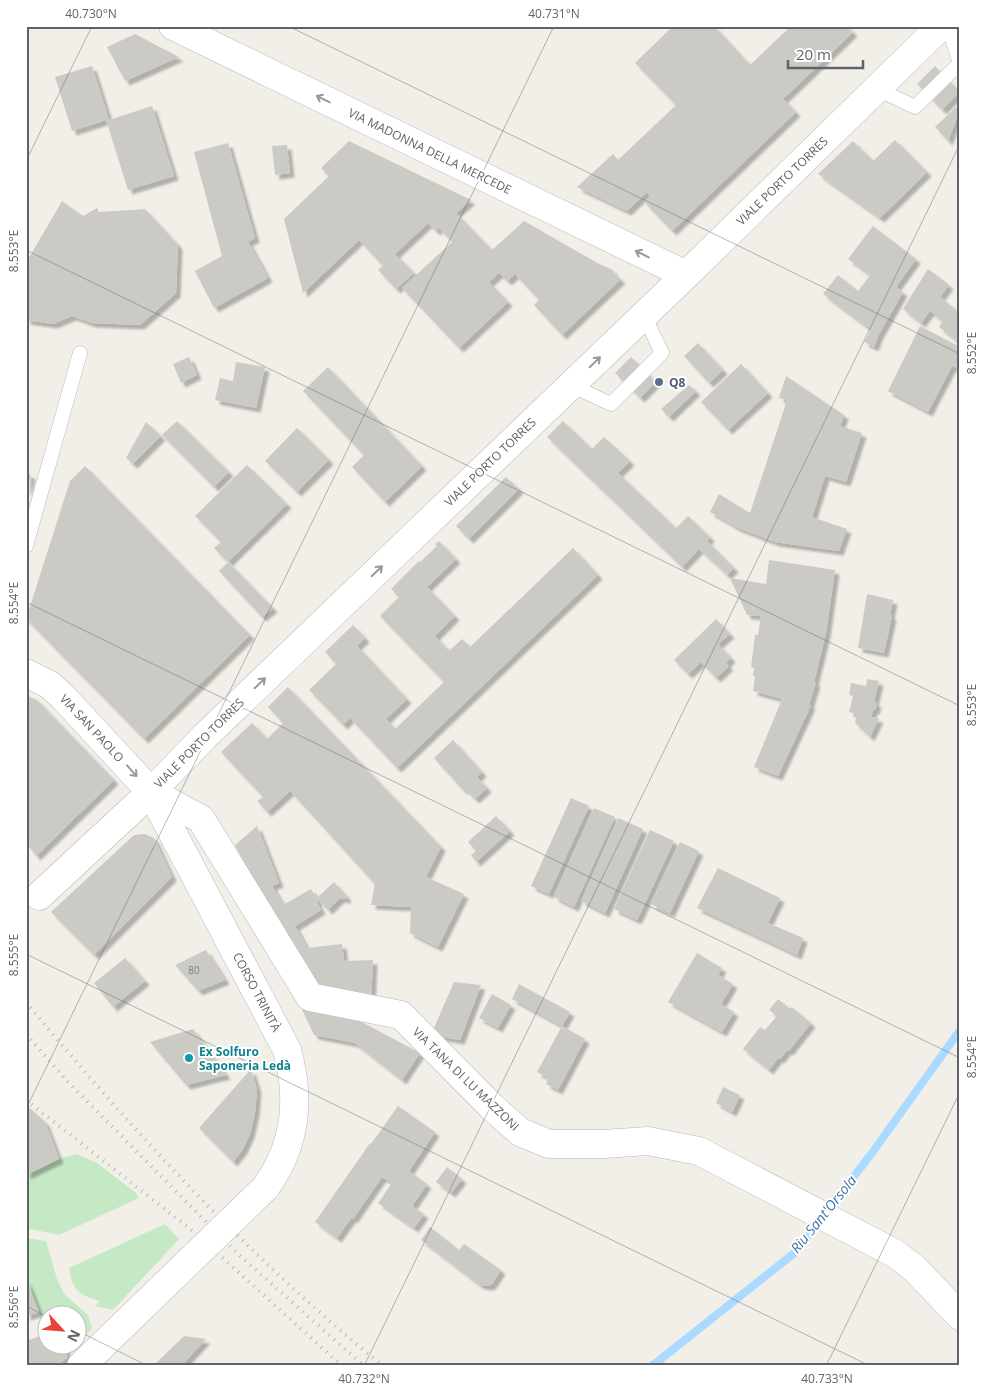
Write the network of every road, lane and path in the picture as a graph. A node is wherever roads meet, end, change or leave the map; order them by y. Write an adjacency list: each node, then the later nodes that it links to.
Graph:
1 (174, 26): 6 (main road, VIA MADONNA DELLA MERCEDE, one-way to 1)
2 (941, 26): 5 (main road, VIALE PORTO TORRES)
3 (948, 26): 4 (lane)
4 (960, 63): 5 (lane)
5 (876, 89): 6 (main road, VIALE PORTO TORRES)
6 (686, 275): 7 (main road, VIALE PORTO TORRES)
7 (644, 315): 9 (main road, VIALE PORTO TORRES, one-way to 7); 9 (lane)
8 (80, 353): 10 (lane)
9 (570, 385): 12 (main road, VIALE PORTO TORRES, one-way to 9)
10 (26, 546)
11 (26, 673): 12 (main road, VIA SAN PAOLO, one-way to 12)
12 (150, 792): 13 (main road, VIALE PORTO TORRES); 14 (main road, VIA TANA DI LU MAZZONI); 15 (main road, CORSO TRINITÀ, bridge)
13 (38, 896)
14 (960, 1316)
15 (81, 1366)

